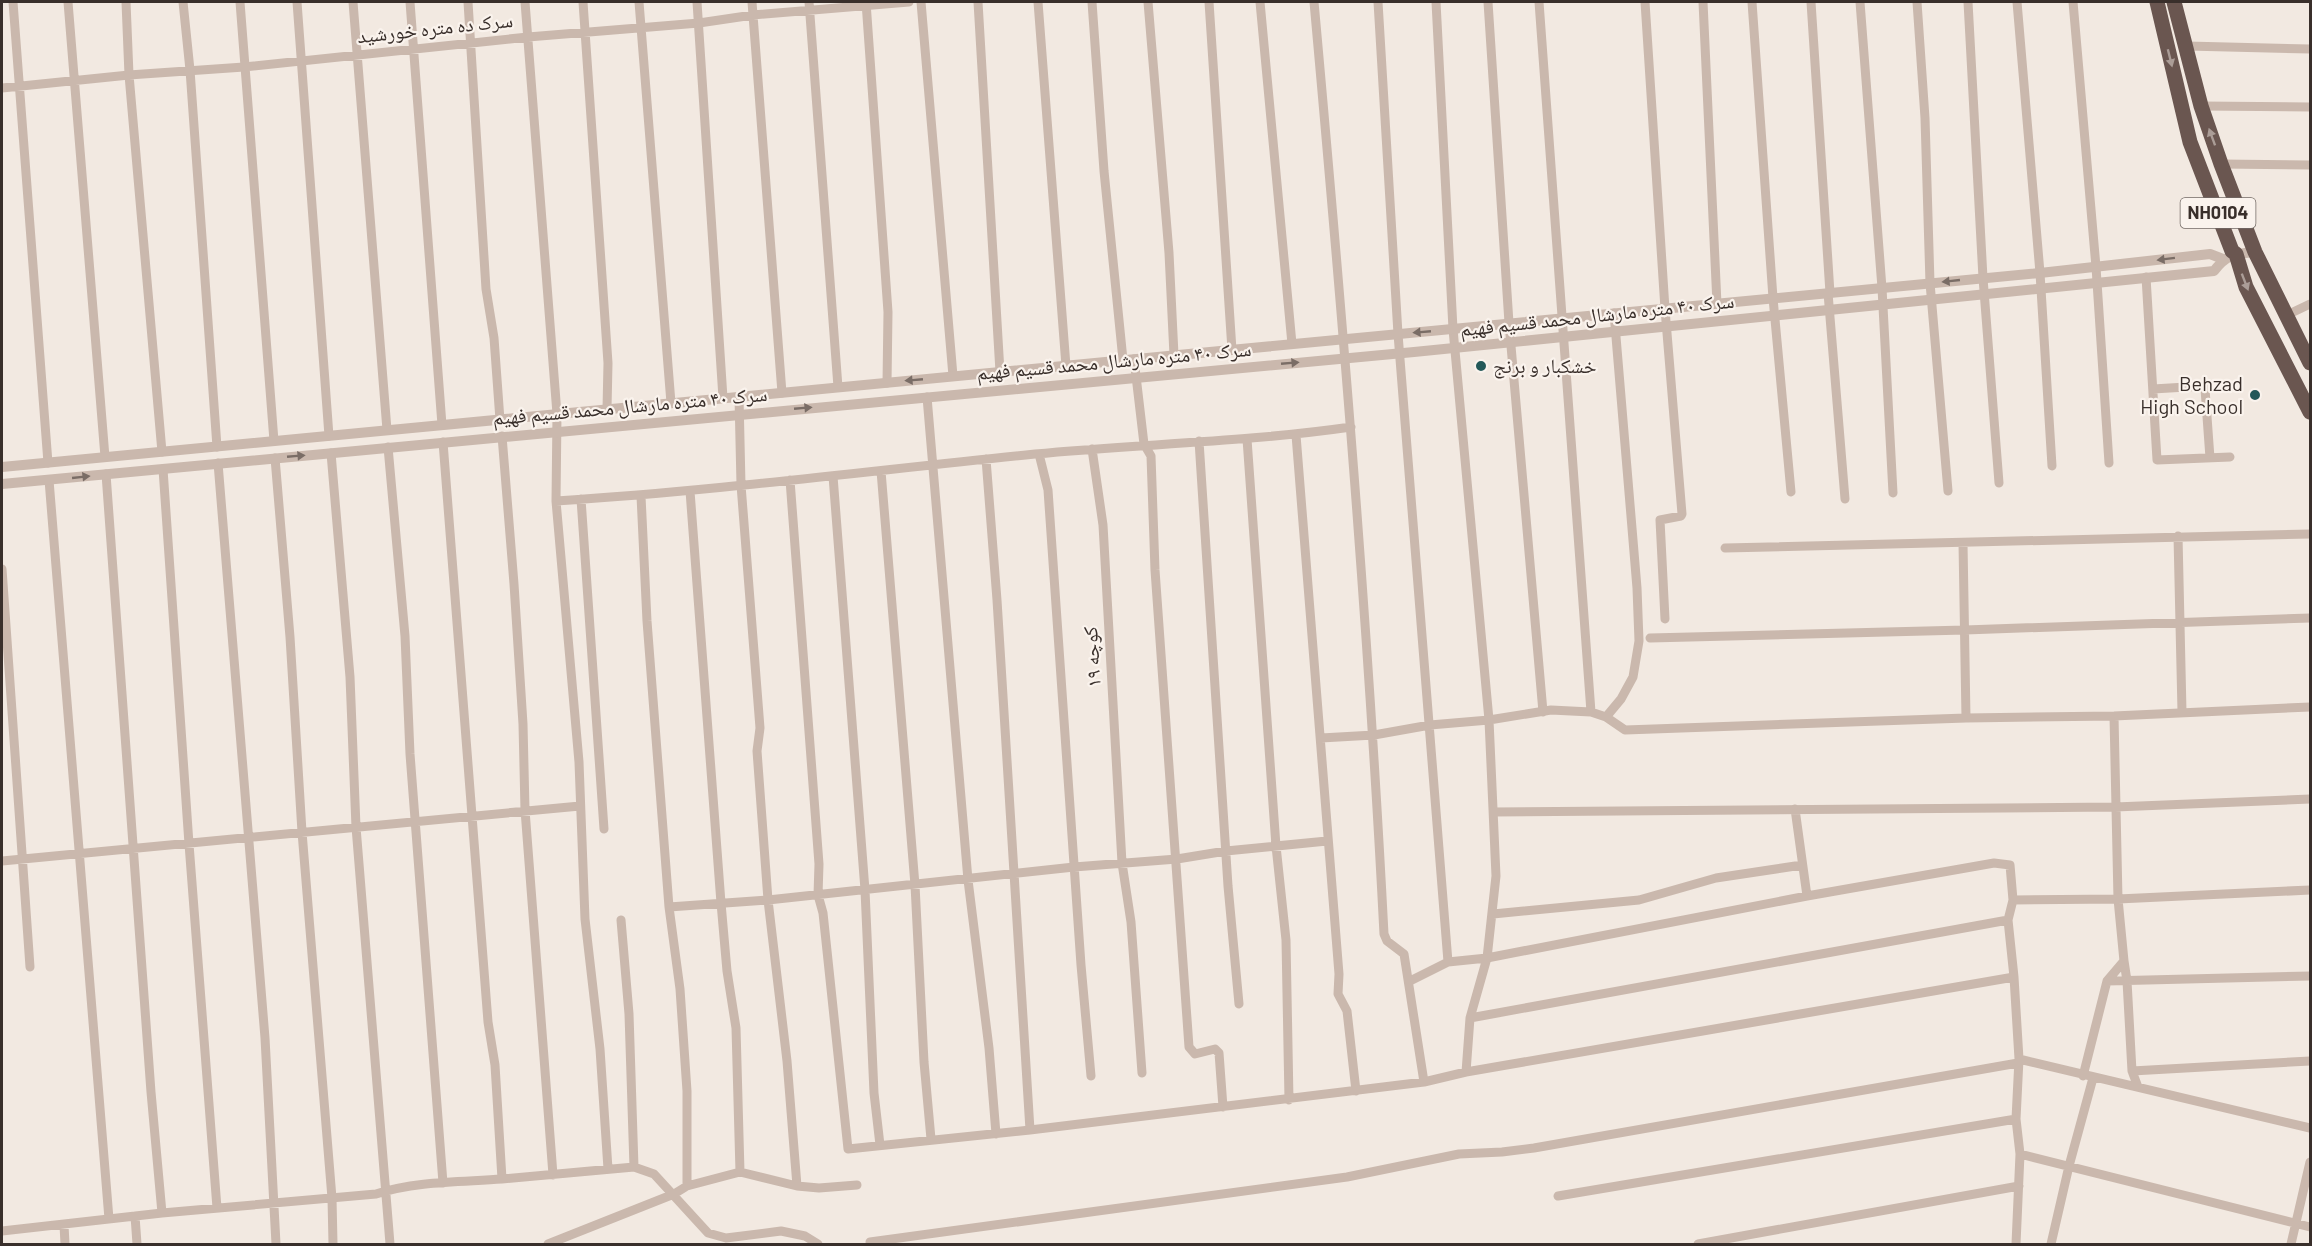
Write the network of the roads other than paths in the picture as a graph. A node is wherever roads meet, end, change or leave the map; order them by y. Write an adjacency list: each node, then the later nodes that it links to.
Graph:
1 (13, 2): 56 (street)
2 (68, 2): 55 (street)
3 (126, 2): 54 (street)
4 (183, 2): 53 (street)
5 (240, 2): 52 (street)
6 (297, 2): 51 (street)
7 (353, 2): 50 (street)
8 (410, 2): 48 (street)
9 (468, 2): 46 (street)
10 (525, 2): 45 (street)
11 (583, 2): 44 (street)
12 (639, 2): 43 (street)
13 (697, 2): 42 (street)
14 (752, 2): 41 (street)
15 (909, 2): 39 (street, سرک ده متره خورشید)
16 (921, 2): 103 (street)
17 (978, 2): 102 (street)
18 (1038, 2): 101 (street)
19 (1092, 2): 99 (street)
20 (1148, 2): 97 (street)
21 (1209, 2): 95 (street)
22 (1260, 2): 93 (street)
23 (1314, 2): 91 (street)
24 (1378, 2): 89 (street)
25 (1436, 2): 87 (street)
26 (1488, 2): 85 (street)
27 (1539, 2): 84 (street)
28 (1645, 2): 79 (street)
29 (1703, 2): 76 (street)
30 (1752, 2): 74 (street)
31 (1811, 2): 72 (street)
32 (1860, 2): 70 (street)
33 (1917, 2): 69 (street)
34 (1968, 2): 66 (street)
35 (2017, 2): 65 (street)
36 (2073, 2): 64 (street)
37 (2157, 2): 63 (highway, NH0104, one-way to 63)
38 (2175, 2): 47 (highway, NH0104)
39 (866, 3): 40 (street, سرک ده متره خورشید); 105 (street)
40 (809, 6): 41 (street, سرک ده متره خورشید); 106 (street)
41 (753, 15): 42 (street, سرک ده متره خورشید); 108 (street)
42 (699, 23): 43 (street, سرک ده متره خورشید); 111 (street)
43 (642, 27): 44 (street, سرک ده متره خورشید); 112 (street)
44 (585, 33): 45 (street, سرک ده متره خورشید); 113 (street)
45 (528, 37): 46 (street, سرک ده متره خورشید); 115 (street)
46 (471, 43): 48 (street, سرک ده متره خورشید); 117 (street)
47 (2187, 46): 49 (street); 58 (highway, NH0104)
48 (414, 48): 50 (street, سرک ده متره خورشید); 118 (street)
49 (2310, 49)
50 (356, 54): 51 (street, سرک ده متره خورشید); 120 (street)
51 (302, 60): 52 (street, سرک ده متره خورشید); 123 (street)
52 (244, 67): 53 (street, سرک ده متره خورشید); 126 (street)
53 (190, 70): 54 (street, سرک ده متره خورشید); 130 (street)
54 (129, 75): 55 (street, سرک ده متره خورشید); 133 (street)
55 (73, 80): 56 (street, سرک ده متره خورشید); 136 (street)
56 (18, 86): 57 (street, سرک ده متره خورشید); 141 (street)
57 (2, 88)
58 (2201, 106): 59 (street); 60 (highway, NH0104, one-way to 58)
59 (2310, 107)
60 (2221, 164): 61 (street); 62 (highway, NH0104)
61 (2310, 165)
62 (2255, 252): 63 (street, سرک ۴۰ متره مارشال محمد قسیم فهیم); 83 (highway, NH0104)
63 (2229, 256): 64 (street, سرک ۴۰ متره مارشال محمد قسیم فهیم, one-way to 64); 67 (street, سرک ۴۰ متره مارشال محمد قسیم فهیم); 114 (highway, NH0104, one-way to 114)
64 (2096, 267): 65 (street, سرک ۴۰ متره مارشال محمد قسیم فهیم); 68 (street)
65 (2040, 273): 66 (street, سرک ۴۰ متره مارشال محمد قسیم فهیم); 71 (street)
66 (1983, 278): 69 (street, سرک ۴۰ متره مارشال محمد قسیم فهیم, one-way to 69); 73 (street)
67 (2146, 278): 68 (street, سرک ۴۰ متره مارشال محمد قسیم فهیم); 107 (street)
68 (2097, 282): 71 (street, سرک ۴۰ متره مارشال محمد قسیم فهیم); 143 (street)
69 (1930, 283): 70 (street, سرک ۴۰ متره مارشال محمد قسیم فهیم); 75 (street)
70 (1882, 288): 72 (street, سرک ۴۰ متره مارشال محمد قسیم فهیم); 77 (street)
71 (2041, 288): 73 (street, سرک ۴۰ متره مارشال محمد قسیم فهیم); 145 (street)
72 (1829, 293): 74 (street, سرک ۴۰ متره مارشال محمد قسیم فهیم); 80 (street)
73 (1984, 294): 75 (street, سرک ۴۰ متره مارشال محمد قسیم فهیم); 153 (street)
74 (1773, 298): 76 (street, سرک ۴۰ متره مارشال محمد قسیم فهیم); 82 (street)
75 (1931, 299): 77 (street, سرک ۴۰ متره مارشال محمد قسیم فهیم); 157 (street)
76 (1717, 304): 79 (street, سرک ۴۰ متره مارشال محمد قسیم فهیم)
77 (1883, 304): 80 (street, سرک ۴۰ متره مارشال محمد قسیم فهیم); 159 (street)
78 (2310, 304): 83 (street)
79 (1665, 309): 81 (street, سرک ۴۰ متره مارشال محمد قسیم فهیم); 86 (street)
80 (1830, 309): 82 (street, سرک ۴۰ متره مارشال محمد قسیم فهیم); 162 (street)
81 (1614, 313): 84 (street, سرک ۴۰ متره مارشال محمد قسیم فهیم); 88 (street)
82 (1775, 315): 86 (street, سرک ۴۰ متره مارشال محمد قسیم فهیم); 158 (street)
83 (2287, 315): 100 (highway, NH0104)
84 (1563, 318): 85 (street, سرک ۴۰ متره مارشال محمد قسیم فهیم); 90 (street)
85 (1509, 323): 87 (street, سرک ۴۰ متره مارشال محمد قسیم فهیم); 92 (street)
86 (1667, 326): 88 (street, سرک ۴۰ متره مارشال محمد قسیم فهیم); 170 (street)
87 (1454, 329): 89 (street, سرک ۴۰ متره مارشال محمد قسیم فهیم, one-way to 89); 94 (street)
88 (1616, 331): 90 (street, سرک ۴۰ متره مارشال محمد قسیم فهیم); 179 (street)
89 (1398, 334): 91 (street, سرک ۴۰ متره مارشال محمد قسیم فهیم); 96 (street)
90 (1564, 337): 92 (street, سرک ۴۰ متره مارشال محمد قسیم فهیم); 176 (street)
91 (1344, 339): 93 (street, سرک ۴۰ متره مارشال محمد قسیم فهیم); 98 (street)
92 (1511, 342): 94 (street, سرک ۴۰ متره مارشال محمد قسیم فهیم); 175 (street)
93 (1292, 344): 95 (street, سرک ۴۰ متره مارشال محمد قسیم فهیم)
94 (1455, 348): 96 (street, سرک ۴۰ متره مارشال محمد قسیم فهیم); 181 (street)
95 (1232, 350): 97 (street, سرک ۴۰ متره مارشال محمد قسیم فهیم)
96 (1399, 353): 98 (street, سرک ۴۰ متره مارشال محمد قسیم فهیم); 182 (street)
97 (1174, 355): 99 (street, سرک ۴۰ متره مارشال محمد قسیم فهیم)
98 (1346, 358): 104 (street, سرک ۴۰ متره مارشال محمد قسیم فهیم, one-way to 98); 119 (street)
99 (1129, 360): 101 (street, سرک ۴۰ متره مارشال محمد قسیم فهیم); 104 (street)
100 (2310, 363)
101 (1066, 366): 102 (street, سرک ۴۰ متره مارشال محمد قسیم فهیم)
102 (1000, 372): 103 (street, سرک ۴۰ متره مارشال محمد قسیم فهیم)
103 (953, 376): 105 (street, سرک ۴۰ متره مارشال محمد قسیم فهیم, one-way to 105)
104 (1137, 377): 110 (street, سرک ۴۰ متره مارشال محمد قسیم فهیم); 129 (street)
105 (887, 383): 106 (street, سرک ۴۰ متره مارشال محمد قسیم فهیم)
106 (838, 387): 108 (street, سرک ۴۰ متره مارشال محمد قسیم فهیم)
107 (2153, 389): 139 (street); 139 (street)
108 (782, 393): 109 (street, سرک ۴۰ متره مارشال محمد قسیم فهیم)
109 (739, 397): 111 (street, سرک ۴۰ متره مارشال محمد قسیم فهیم); 116 (street)
110 (927, 397): 116 (street, سرک ۴۰ متره مارشال محمد قسیم فهیم, one-way to 110); 144 (street)
111 (723, 398): 112 (street, سرک ۴۰ متره مارشال محمد قسیم فهیم)
112 (671, 403): 113 (street, سرک ۴۰ متره مارشال محمد قسیم فهیم)
113 (607, 409): 115 (street, سرک ۴۰ متره مارشال محمد قسیم فهیم)
114 (2310, 412)
115 (557, 414): 117 (street, سرک ۴۰ متره مارشال محمد قسیم فهیم); 121 (street)
116 (739, 414): 121 (street, سرک ۴۰ متره مارشال محمد قسیم فهیم); 155 (street)
117 (500, 420): 118 (street, سرک ۴۰ متره مارشال محمد قسیم فهیم)
118 (442, 425): 120 (street, سرک ۴۰ متره مارشال محمد قسیم فهیم)
119 (1352, 427): 122 (street); 183 (street)
120 (387, 430): 123 (street, سرک ۴۰ متره مارشال محمد قسیم فهیم)
121 (556, 431): 124 (street, سرک ۴۰ متره مارشال محمد قسیم فهیم); 163 (street)
122 (1296, 435): 125 (street); 184 (street)
123 (329, 436): 126 (street, سرک ۴۰ متره مارشال محمد قسیم فهیم)
124 (502, 436): 128 (street, سرک ۴۰ متره مارشال محمد قسیم فهیم); 189 (street)
125 (1247, 439): 127 (street); 199 (street)
126 (274, 441): 130 (street, سرک ۴۰ متره مارشال محمد قسیم فهیم)
127 (1199, 441): 129 (street); 201 (street)
128 (443, 442): 131 (street, سرک ۴۰ متره مارشال محمد قسیم فهیم); 191 (street)
129 (1144, 444): 132 (street); 204 (street)
130 (217, 447): 133 (street, سرک ۴۰ متره مارشال محمد قسیم فهیم)
131 (388, 447): 134 (street, سرک ۴۰ متره مارشال محمد قسیم فهیم); 192 (street)
132 (1092, 449): 135 (street); 206 (street, کوچه ۱۹)
133 (162, 452): 136 (street, سرک ۴۰ متره مارشال محمد قسیم فهیم)
134 (330, 453): 138 (street, سرک ۴۰ متره مارشال محمد قسیم فهیم, one-way to 134); 193 (street)
135 (1039, 454): 140 (street); 208 (street)
136 (105, 457): 141 (street, سرک ۴۰ متره مارشال محمد قسیم فهیم)
137 (2230, 457): 139 (street)
138 (275, 458): 142 (street, سرک ۴۰ متره مارشال محمد قسیم فهیم); 195 (street)
139 (2210, 458)
140 (986, 459): 144 (street); 209 (street)
141 (48, 463): 146 (street, سرک ۴۰ متره مارشال محمد قسیم فهیم)
142 (218, 463): 147 (street, سرک ۴۰ متره مارشال محمد قسیم فهیم); 196 (street)
143 (2109, 463)
144 (933, 465): 148 (street); 210 (street)
145 (2052, 466)
146 (2, 467)
147 (163, 469): 149 (street, سرک ۴۰ متره مارشال محمد قسیم فهیم); 198 (street)
148 (881, 471): 150 (street); 211 (street)
149 (106, 474): 151 (street, سرک ۴۰ متره مارشال محمد قسیم فهیم, one-way to 149); 200 (street)
150 (833, 476): 152 (street); 212 (street)
151 (49, 480): 154 (street, سرک ۴۰ متره مارشال محمد قسیم فهیم); 202 (street)
152 (790, 480): 155 (street); 214 (street)
153 (1999, 483)
154 (2, 484)
155 (741, 485): 156 (street); 217 (street)
156 (690, 490): 160 (street); 219 (street)
157 (1948, 491)
158 (1791, 492)
159 (1893, 493)
160 (641, 496): 161 (street); 220 (street)
161 (581, 499): 163 (street); 194 (street)
162 (1845, 499)
163 (556, 501): 186 (street)
164 (2310, 534): 165 (street)
165 (2178, 536): 166 (street); 171 (street)
166 (1963, 543): 167 (street); 172 (street)
167 (1725, 548)
168 (2, 569): 203 (street)
169 (2310, 618): 171 (street)
170 (1665, 619)
171 (2180, 621): 172 (street); 177 (street)
172 (1965, 630): 173 (street); 180 (street)
173 (1650, 638)
174 (2310, 707): 177 (street)
175 (1544, 712): 176 (street); 181 (street)
176 (1591, 712): 179 (street)
177 (2182, 712): 178 (street)
178 (2115, 716): 180 (street); 187 (street)
179 (1606, 717): 180 (street)
180 (1966, 718)
181 (1489, 720): 182 (street); 190 (street)
182 (1430, 725): 183 (street); 226 (street)
183 (1374, 735): 184 (street); 230 (street)
184 (1321, 738): 197 (street)
185 (2310, 799): 187 (street)
186 (580, 806): 189 (street); 258 (street)
187 (2115, 807): 188 (street); 216 (street)
188 (1796, 809): 190 (street); 207 (street)
189 (525, 810): 191 (street); 260 (street)
190 (1494, 812): 221 (street)
191 (473, 816): 192 (street); 261 (street)
192 (415, 822): 193 (street); 262 (street)
193 (356, 827): 195 (street); 267 (street)
194 (604, 829)
195 (302, 832): 196 (street); 270 (street)
196 (248, 838): 198 (street); 271 (street)
197 (1327, 841): 199 (street); 245 (street)
198 (189, 844): 200 (street); 272 (street)
199 (1276, 846): 201 (street); 246 (street)
200 (135, 849): 202 (street); 273 (street)
201 (1226, 851): 204 (street); 233 (street)
202 (80, 852): 203 (street); 275 (street)
203 (22, 858): 205 (street); 227 (street)
204 (1177, 860): 206 (street); 247 (street)
205 (2, 861)
206 (1122, 863): 208 (street); 239 (street, کوچه ۱۹)
207 (1802, 865): 215 (street); 221 (street)
208 (1074, 867): 209 (street); 240 (street)
209 (1013, 875): 210 (street); 250 (street)
210 (968, 880): 211 (street); 251 (street)
211 (915, 885): 212 (street); 252 (street)
212 (865, 890): 214 (street); 253 (street)
213 (2310, 890): 216 (street)
214 (818, 895): 217 (street); 253 (street)
215 (1807, 896): 218 (street); 224 (street)
216 (2118, 899): 218 (street); 225 (street)
217 (768, 900): 219 (street); 265 (street)
218 (2013, 900): 223 (street)
219 (721, 903): 220 (street); 259 (street)
220 (669, 908): 264 (street)
221 (1493, 914): 224 (street)
222 (621, 920): 257 (street)
223 (2008, 920): 229 (street); 234 (street)
224 (1487, 958): 226 (street); 234 (street)
225 (2124, 961): 231 (street); 232 (street)
226 (1448, 962): 230 (street)
227 (30, 967)
228 (2310, 976): 232 (street)
229 (2014, 977): 235 (street); 238 (street)
230 (1410, 981): 243 (street)
231 (2108, 981): 232 (street); 241 (street)
232 (2127, 981): 237 (street)
233 (1239, 1004)
234 (1470, 1018): 238 (street)
235 (2019, 1061): 241 (street); 248 (street); 280 (street)
236 (2310, 1061): 237 (street)
237 (2132, 1071): 244 (street)
238 (1466, 1072): 243 (street)
239 (1142, 1073)
240 (1091, 1076)
241 (2083, 1076): 242 (street)
242 (2093, 1078): 244 (street); 256 (street)
243 (1424, 1082): 245 (street)
244 (2138, 1087): 249 (street)
245 (1356, 1091): 246 (street)
246 (1288, 1100): 247 (street)
247 (1223, 1107): 250 (street)
248 (2016, 1119): 254 (street); 269 (street)
249 (2310, 1128)
250 (1030, 1130): 251 (street)
251 (996, 1134): 252 (street)
252 (931, 1139): 253 (street)
253 (880, 1145)
254 (2020, 1154): 256 (street); 266 (street)
255 (2310, 1162): 276 (street)
256 (2069, 1166): 276 (street); 290 (street)
257 (634, 1167): 258 (street); 268 (street)
258 (608, 1169): 260 (street)
259 (740, 1172): 264 (street); 265 (street)
260 (553, 1175): 261 (street)
261 (502, 1179): 262 (street)
262 (443, 1183): 267 (street)
263 (857, 1185): 265 (street)
264 (687, 1186): 268 (street)
265 (797, 1186)
266 (2019, 1186): 288 (street); 289 (street)
267 (386, 1191): 270 (street); 285 (street)
268 (674, 1194): 286 (street); 287 (street)
269 (1558, 1196)
270 (332, 1198): 271 (street); 284 (street)
271 (274, 1203): 272 (street); 283 (street)
272 (218, 1208): 273 (street)
273 (162, 1213): 274 (street)
274 (135, 1216): 275 (street); 282 (street)
275 (109, 1220): 277 (street)
276 (2296, 1223): 278 (street); 291 (street)
277 (64, 1225): 279 (street); 281 (street)
278 (2310, 1227)
279 (2, 1231)
280 (870, 1242)
281 (65, 1245)
282 (137, 1245)
283 (276, 1245)
284 (333, 1245)
285 (390, 1245)
286 (548, 1245)
287 (818, 1245)
288 (1698, 1245)
289 (2016, 1245)
290 (2051, 1245)
291 (2291, 1245)

